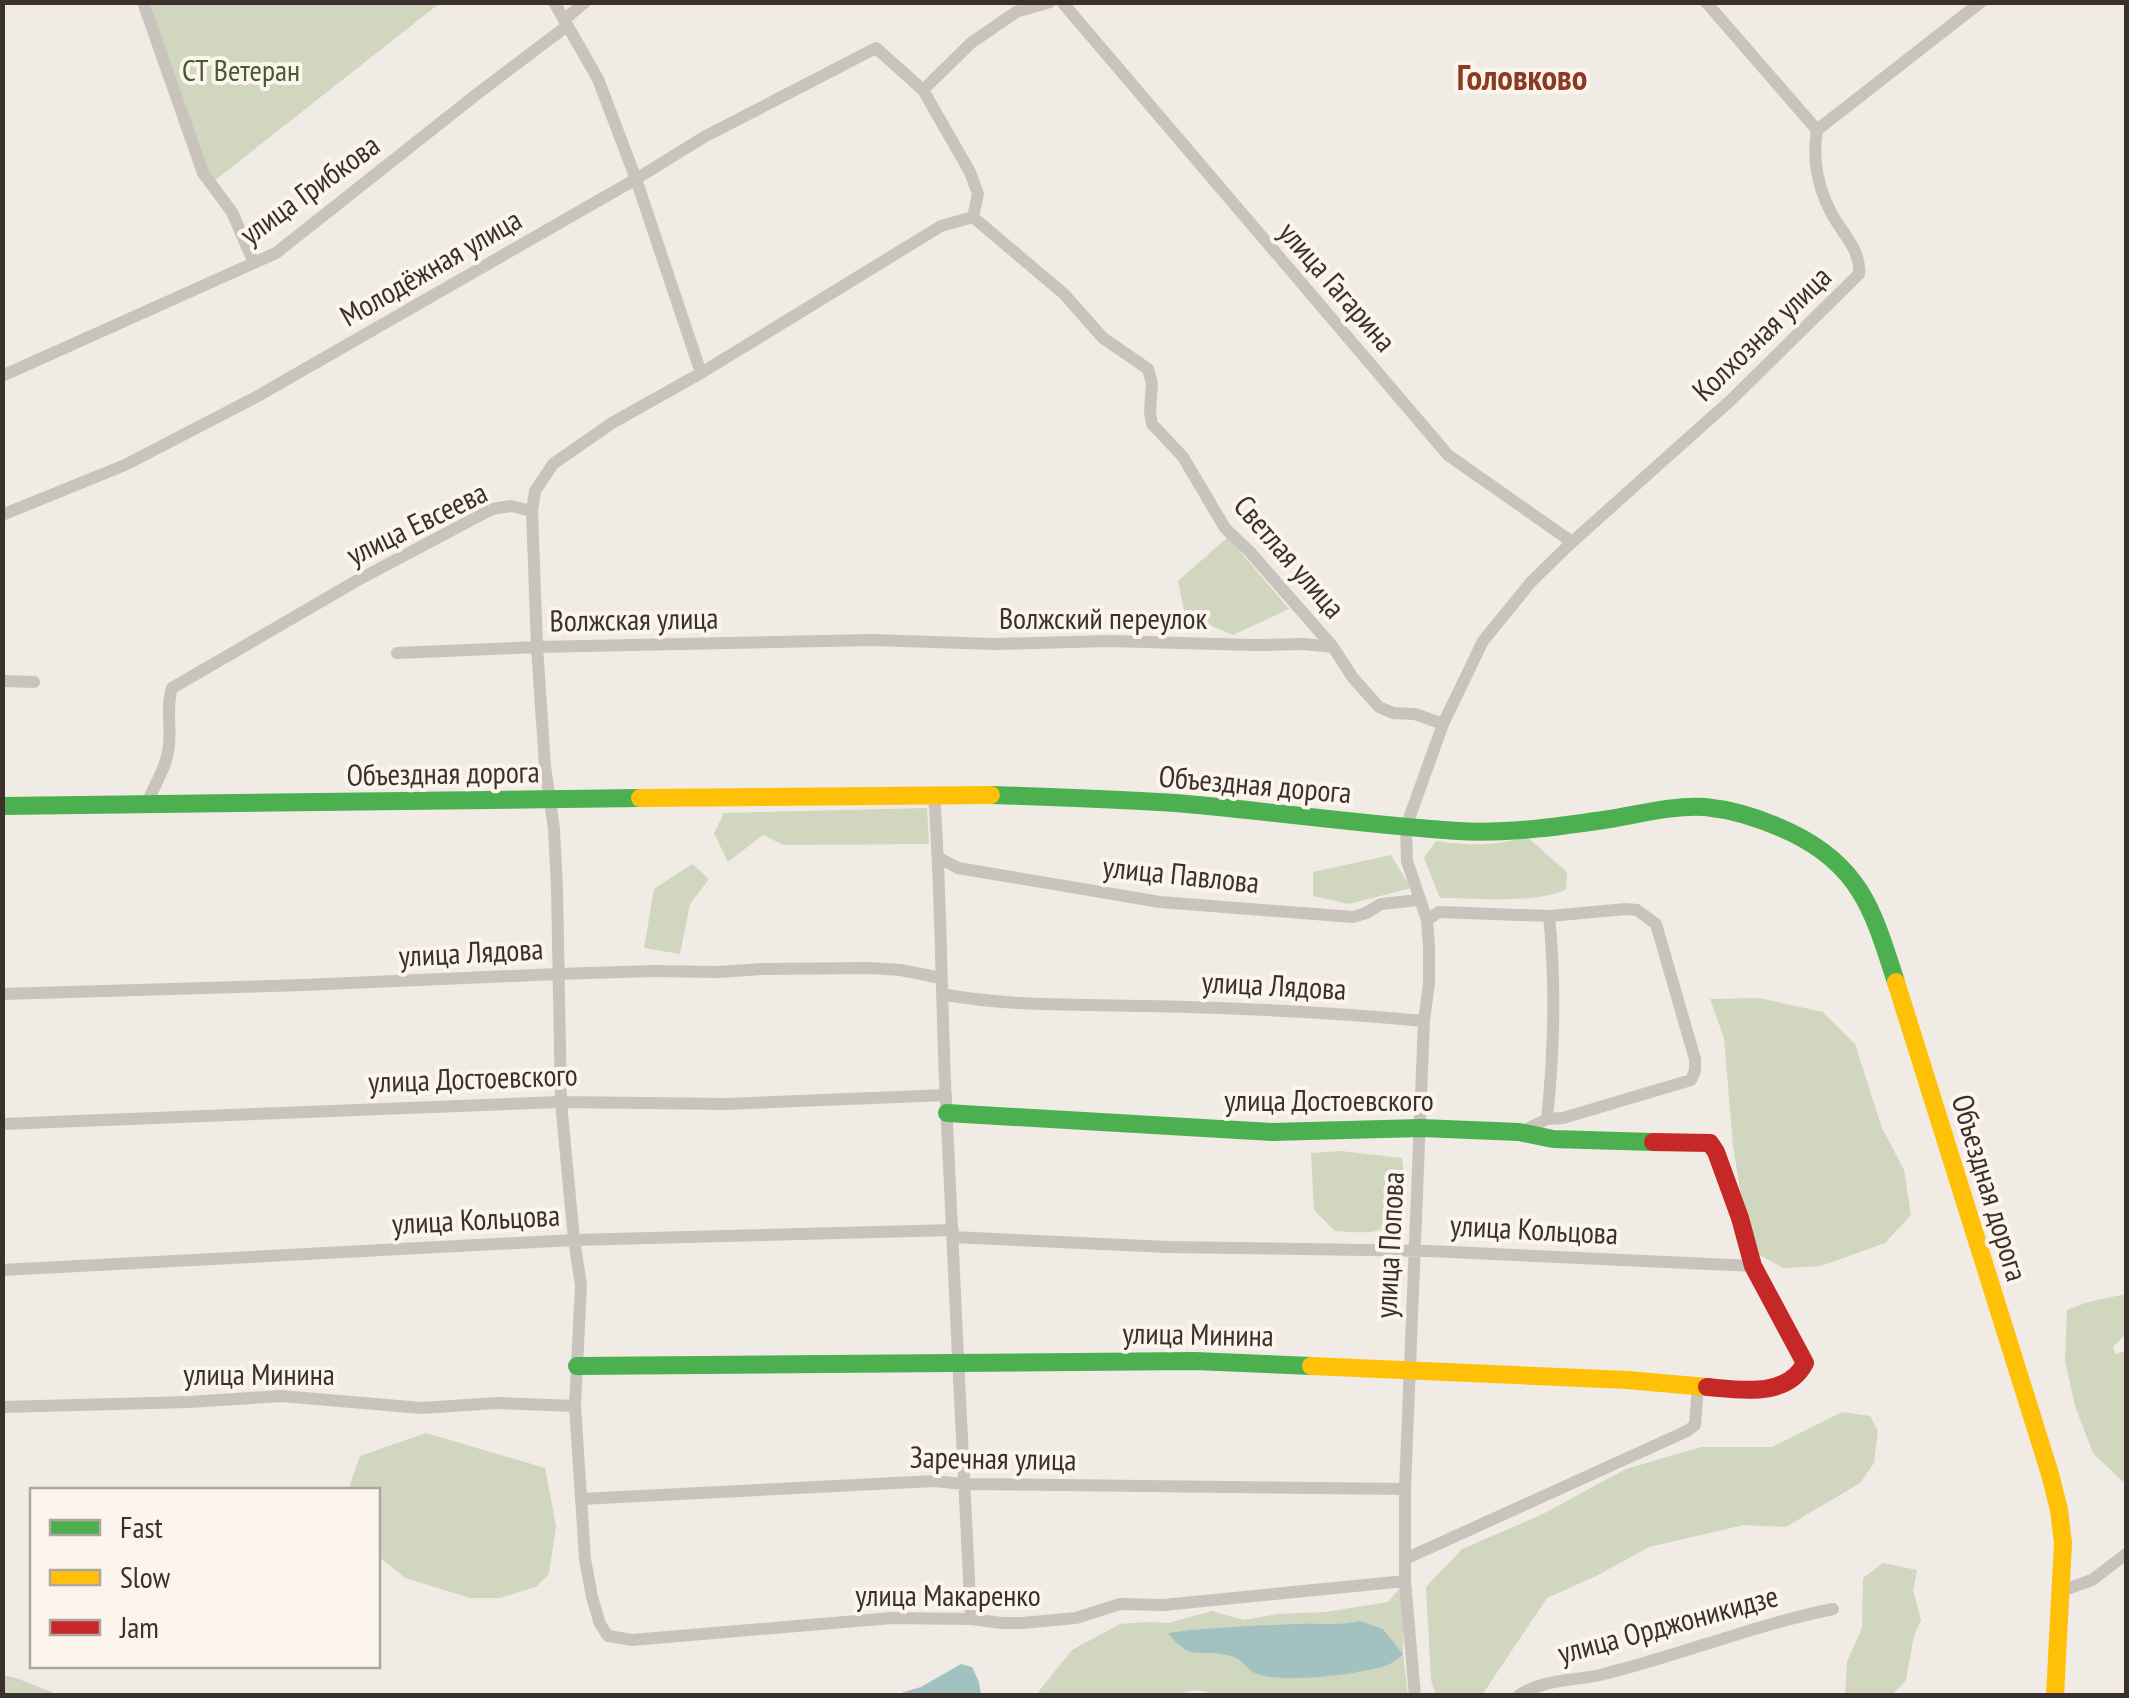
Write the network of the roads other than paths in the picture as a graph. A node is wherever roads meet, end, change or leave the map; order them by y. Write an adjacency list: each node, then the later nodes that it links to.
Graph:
1 (142, 2): 13 (street)
2 (554, 2): 8 (street)
3 (585, 2): 8 (street, улица Грибкова)
4 (1050, 2): 9 (street)
5 (1062, 2): 18 (street, улица Гагарина)
6 (1706, 2): 10 (street)
7 (1981, 2): 10 (street)
8 (565, 23): 11 (street); 13 (street, улица Грибкова)
9 (923, 90): 11 (street, Молодёжная улица); 12 (street)
10 (1817, 130): 18 (street, Колхозная улица)
11 (636, 179): 14 (street); 17 (street, Молодёжная улица)
12 (972, 217): 14 (street, улица Евсеева); 21 (street, Светлая улица)
13 (254, 263): 15 (street, улица Грибкова)
14 (701, 373): 16 (street, улица Евсеева)
15 (2, 376)
16 (532, 510): 20 (street); 28 (street, улица Евсеева)
17 (2, 515)
18 (1572, 542): 25 (street, Колхозная улица)
19 (873, 640): 20 (street, Волжская улица); 21 (street, Волжский переулок)
20 (537, 647): 22 (street, Волжская улица); 27 (street)
21 (1333, 647): 25 (street, Светлая улица)
22 (397, 653)
23 (2, 681): 24 (street)
24 (34, 682)
25 (1443, 724): 30 (street, Колхозная улица)
26 (934, 794): 27 (main road, Объездная дорога); 30 (main road, Объездная дорога); 31 (street)
27 (550, 800): 28 (main road, Объездная дорога); 35 (street)
28 (146, 804): 29 (main road, Объездная дорога)
29 (2, 806)
30 (1406, 828): 32 (street, улица Попова); 63 (main road, Объездная дорога)
31 (939, 858): 32 (street, улица Павлова); 36 (street)
32 (1419, 900): 34 (street, улица Попова)
33 (1549, 916): 34 (street); 42 (street); 42 (street)
34 (1426, 920): 39 (street, улица Попова)
35 (558, 974): 36 (street, улица Лядова); 37 (street, улица Лядова); 40 (street)
36 (941, 978): 38 (street)
37 (2, 994)
38 (942, 994): 39 (street, улица Лядова); 41 (street)
39 (1424, 1021): 44 (street, улица Попова)
40 (561, 1102): 41 (street, улица Достоевского); 43 (street, улица Достоевского); 47 (street)
41 (947, 1104): 44 (main road, улица Достоевского); 46 (street)
42 (1547, 1119): 45 (street)
43 (2, 1124)
44 (1421, 1128): 45 (main road, улица Достоевского); 48 (street, улица Попова)
45 (1520, 1132): 49 (main road, улица Достоевского)
46 (953, 1234): 47 (street, улица Кольцова); 48 (street, улица Кольцова); 51 (street)
47 (574, 1240): 50 (street, улица Кольцова); 52 (street)
48 (1415, 1251): 49 (street, улица Кольцова); 53 (street, улица Попова)
49 (1753, 1266): 54 (main road, улица Минина)
50 (2, 1270)
51 (957, 1361): 52 (main road, улица Минина); 53 (main road, улица Минина); 57 (street)
52 (578, 1366): 55 (street)
53 (1409, 1369): 54 (main road, улица Минина); 58 (street, улица Попова)
54 (1698, 1385): 61 (street)
55 (575, 1406): 56 (street, улица Минина); 59 (street)
56 (2, 1407)
57 (964, 1484): 58 (street, Заречная улица); 59 (street, Заречная улица); 65 (street)
58 (1405, 1489): 61 (street, улица Попова)
59 (581, 1498): 65 (street, улица Макаренко)
60 (2126, 1554): 63 (street)
61 (1405, 1558): 62 (street, улица Попова)
62 (1405, 1581): 65 (street, улица Макаренко); 66 (street, улица Попова)
63 (2061, 1591): 68 (main road, Объездная дорога)
64 (1833, 1609): 67 (street, улица Орджоникидзе)
65 (971, 1618)
66 (1415, 1696)
67 (1518, 1696)
68 (2055, 1696)

